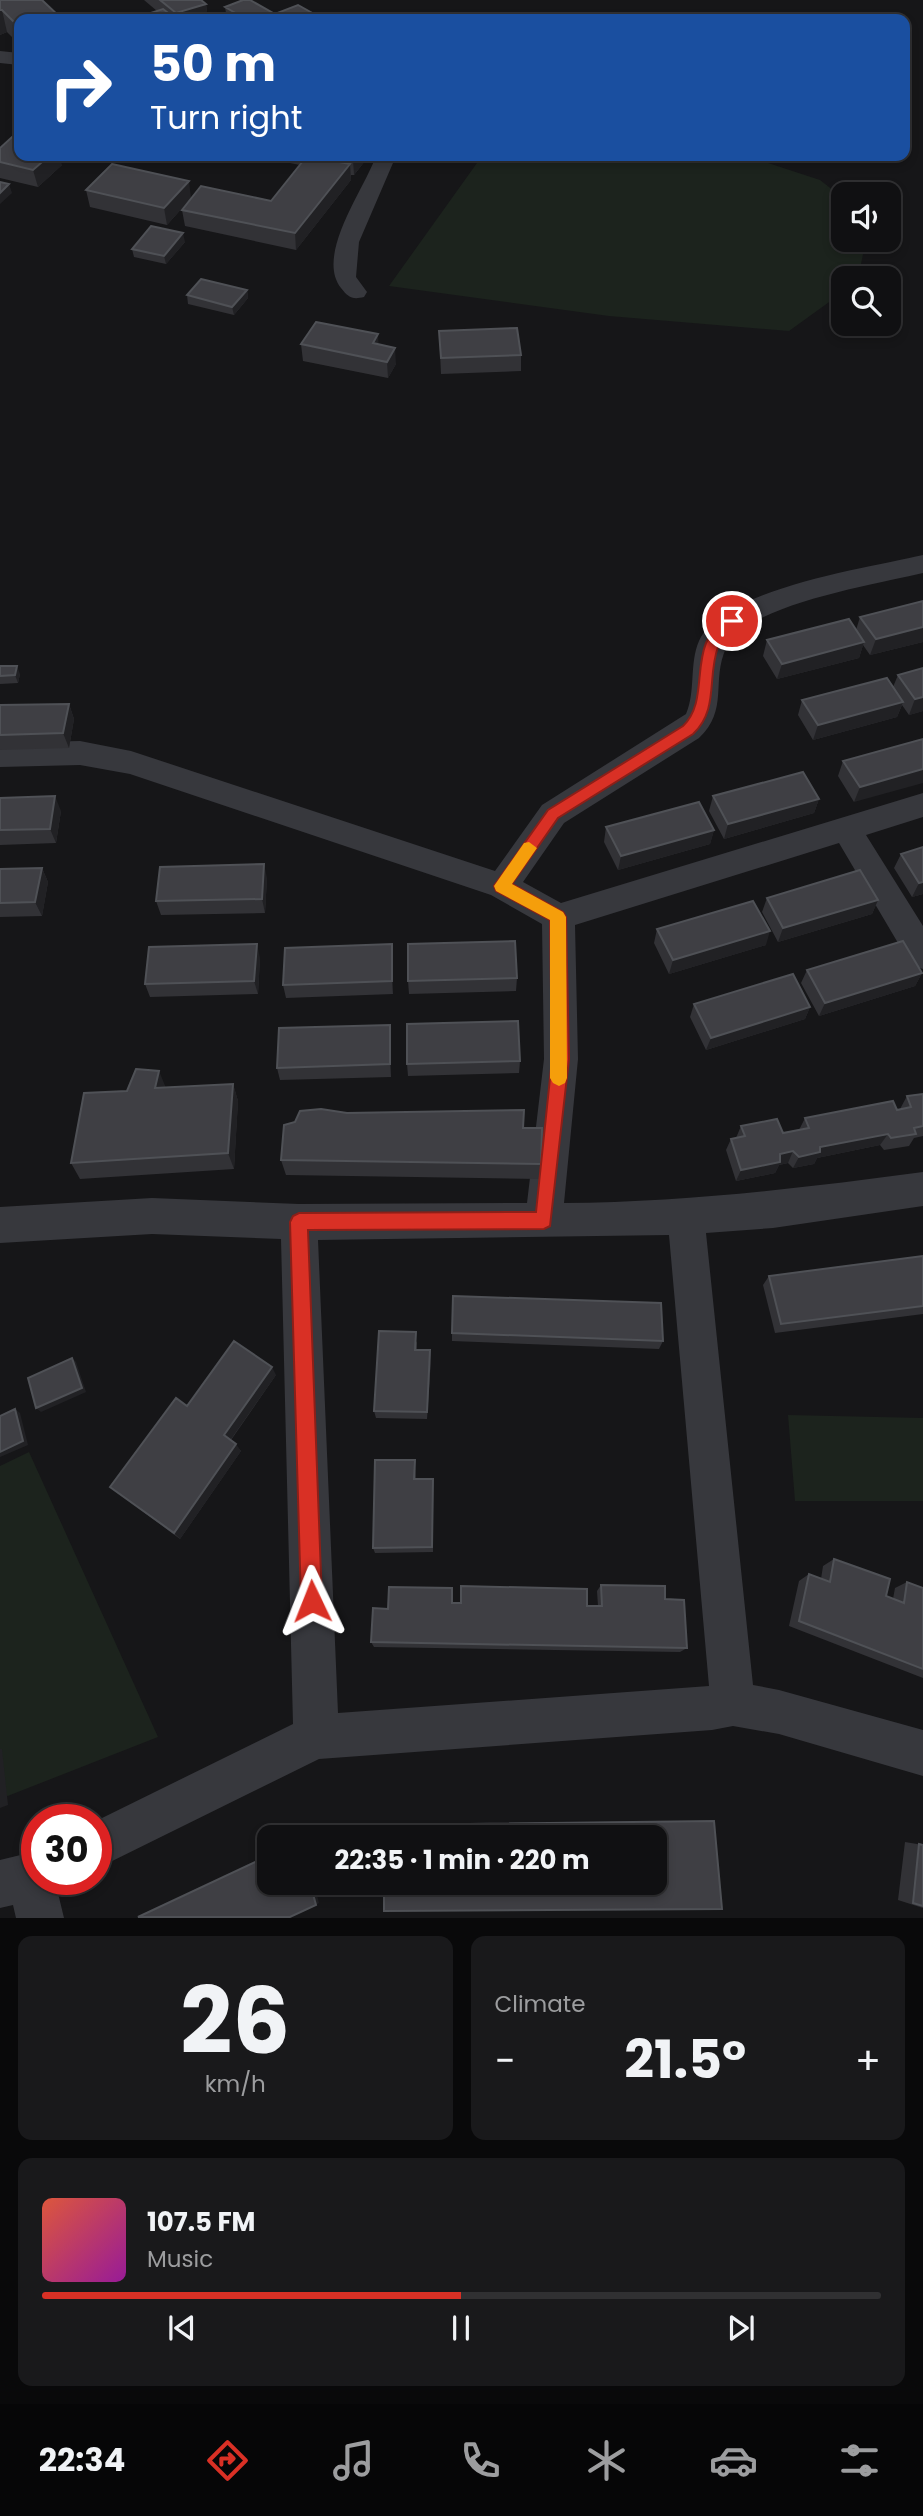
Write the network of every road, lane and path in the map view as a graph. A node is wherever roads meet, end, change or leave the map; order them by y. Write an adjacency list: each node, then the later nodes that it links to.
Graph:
1 (384, 161): 2 (street)
2 (356, 292)
3 (923, 564): 7 (street)
4 (0, 755): 7 (street)
5 (923, 805): 6 (street)
6 (845, 827): 8 (street); 9 (street)
7 (502, 886): 8 (street)
8 (558, 917): 12 (street)
9 (923, 955)
10 (923, 1189): 11 (street)
11 (686, 1217): 12 (street); 15 (street)
12 (544, 1220): 13 (street)
13 (299, 1222): 14 (street); 16 (street)
14 (0, 1225)
15 (733, 1704): 16 (street); 17 (street)
16 (316, 1737): 18 (street)
17 (923, 1753)
18 (112, 1838)

